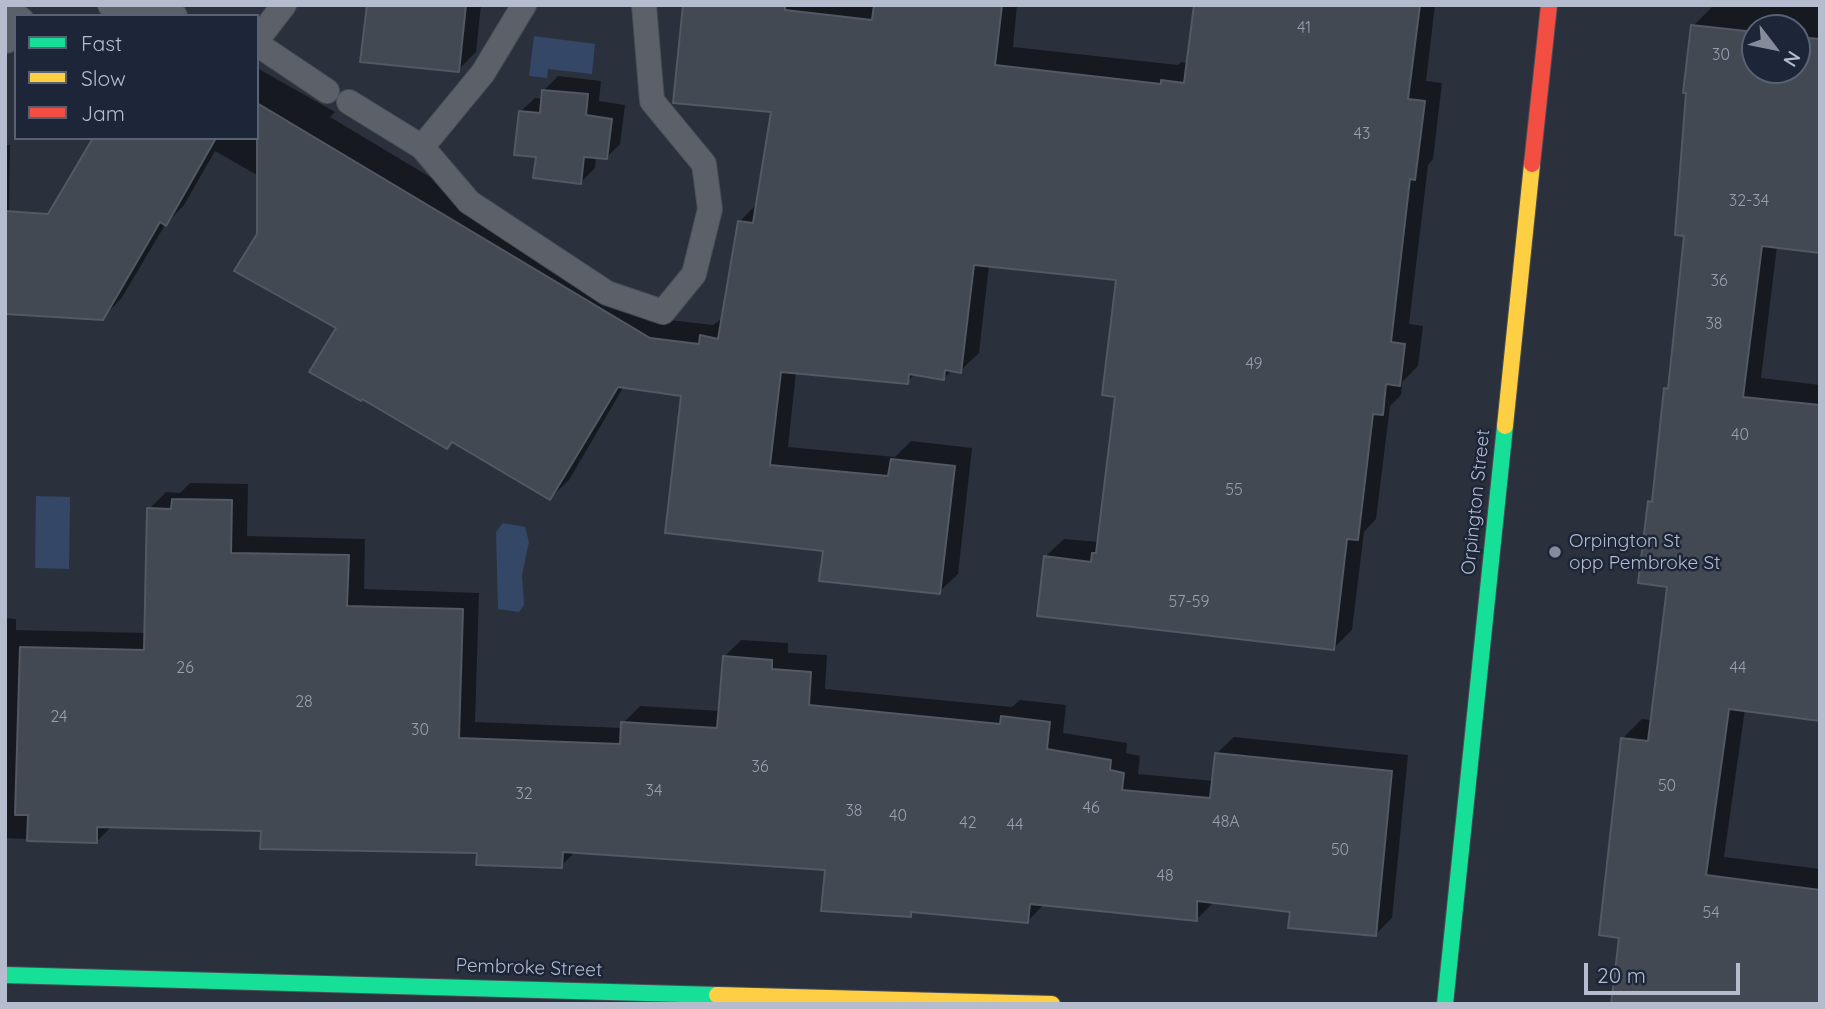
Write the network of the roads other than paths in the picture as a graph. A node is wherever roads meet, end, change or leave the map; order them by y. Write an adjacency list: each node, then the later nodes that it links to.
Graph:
1 (110, 5): 6 (lane)
2 (284, 5): 7 (lane)
3 (524, 5): 9 (lane)
4 (1549, 5): 12 (street, Orpington Street)
5 (638, 6): 9 (lane)
6 (163, 14)
7 (259, 39)
8 (259, 43): 9 (lane)
9 (422, 148)
10 (5, 975): 11 (street, Pembroke Street)
11 (1052, 1004)
12 (1445, 1004)

